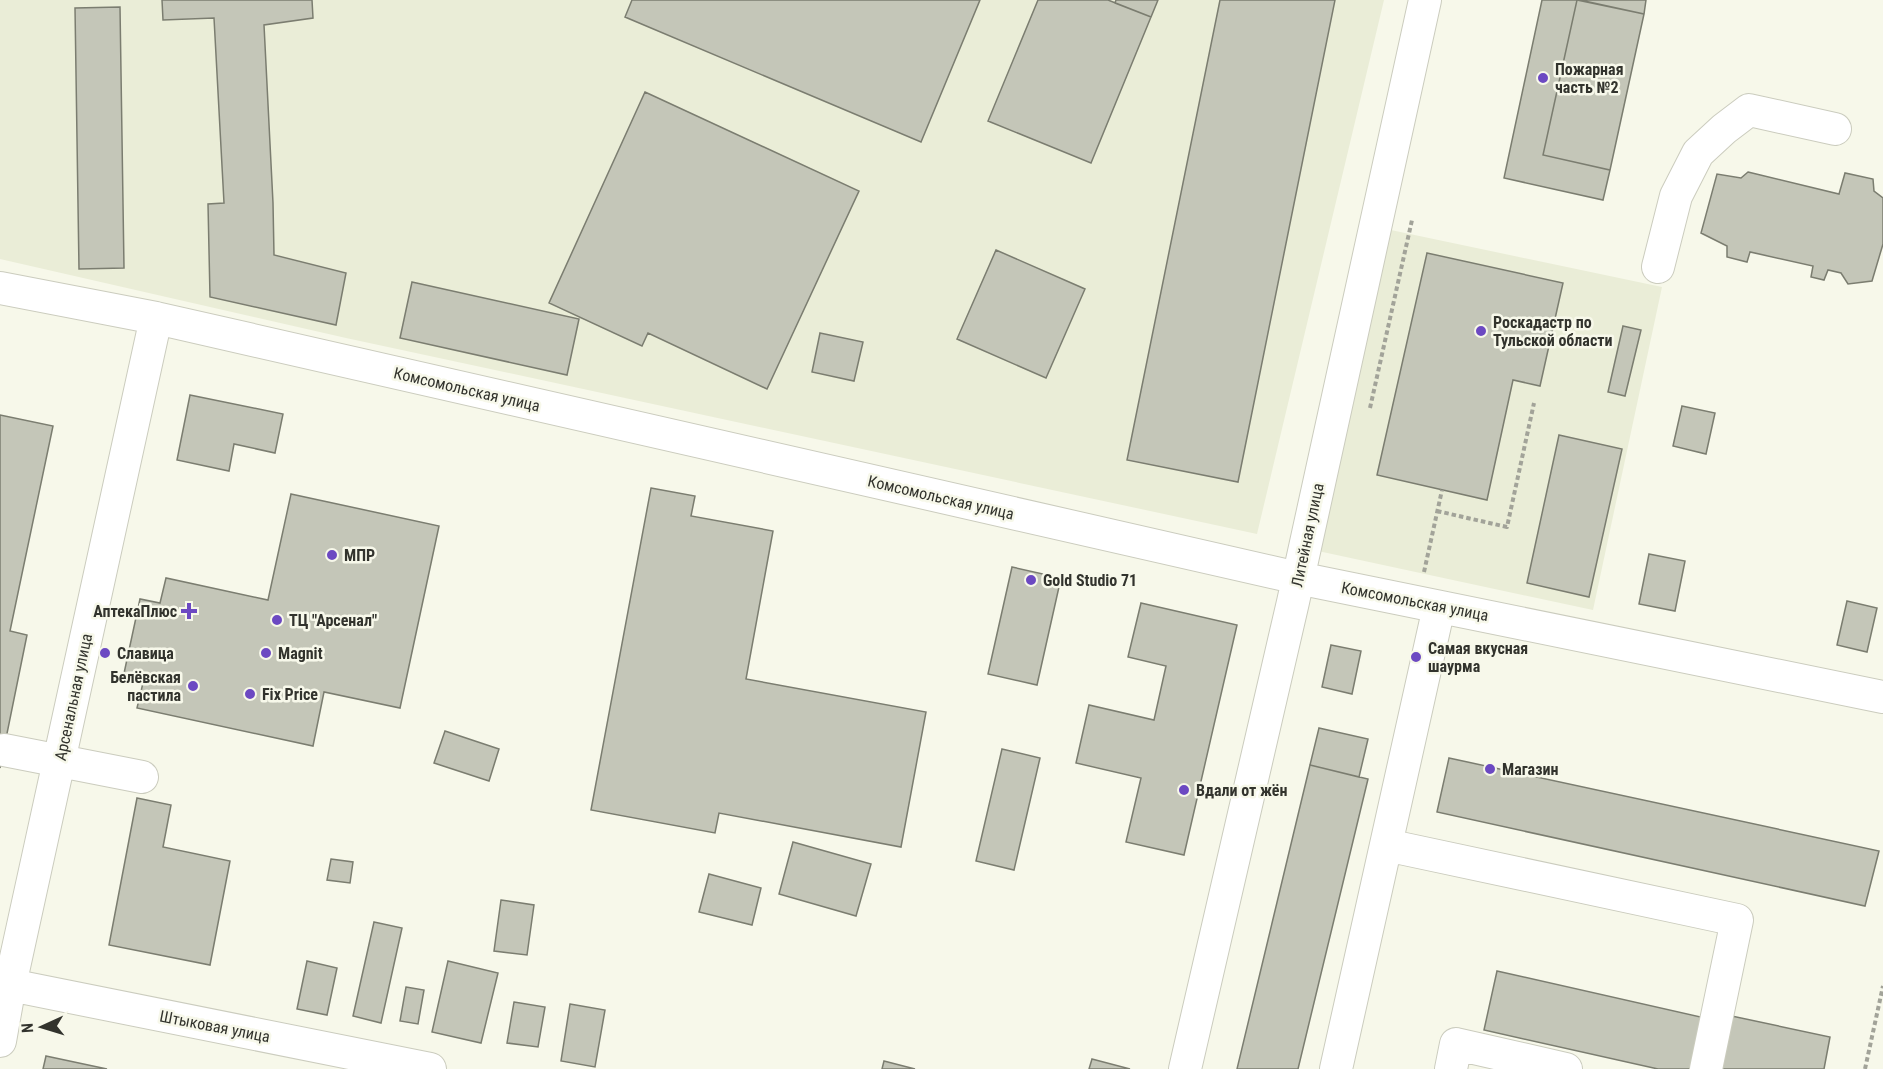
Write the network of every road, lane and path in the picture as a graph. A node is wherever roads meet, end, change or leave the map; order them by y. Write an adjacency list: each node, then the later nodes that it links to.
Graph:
1 (1425, 0): 11 (street, Литейная улица)
2 (1835, 129): 4 (street)
3 (1412, 220): 8 (path)
4 (1658, 267)
5 (0, 288): 6 (street, Комсомольская улица)
6 (156, 318): 11 (street, Комсомольская улица); 15 (street, Арсенальная улица)
7 (1534, 403): 10 (path)
8 (1368, 415)
9 (1442, 490): 10 (path)
10 (1437, 512): 12 (path)
11 (1298, 578): 12 (street, Комсомольская улица); 22 (street, Литейная улица)
12 (1430, 594): 13 (street, Комсомольская улица); 17 (street)
13 (1883, 697)
14 (4, 750): 15 (street)
15 (59, 761): 16 (street); 18 (street, Арсенальная улица)
16 (142, 777)
17 (1386, 845): 23 (street); 26 (street)
18 (5, 984): 20 (street, Арсенальная улица); 21 (street, Штыковая улица)
19 (1883, 986): 27 (path)
20 (0, 1041)
21 (430, 1069)
22 (1185, 1069)
23 (1336, 1069)
24 (1451, 1069): 25 (street)
25 (1566, 1069)
26 (1706, 1069)
27 (1865, 1069)

